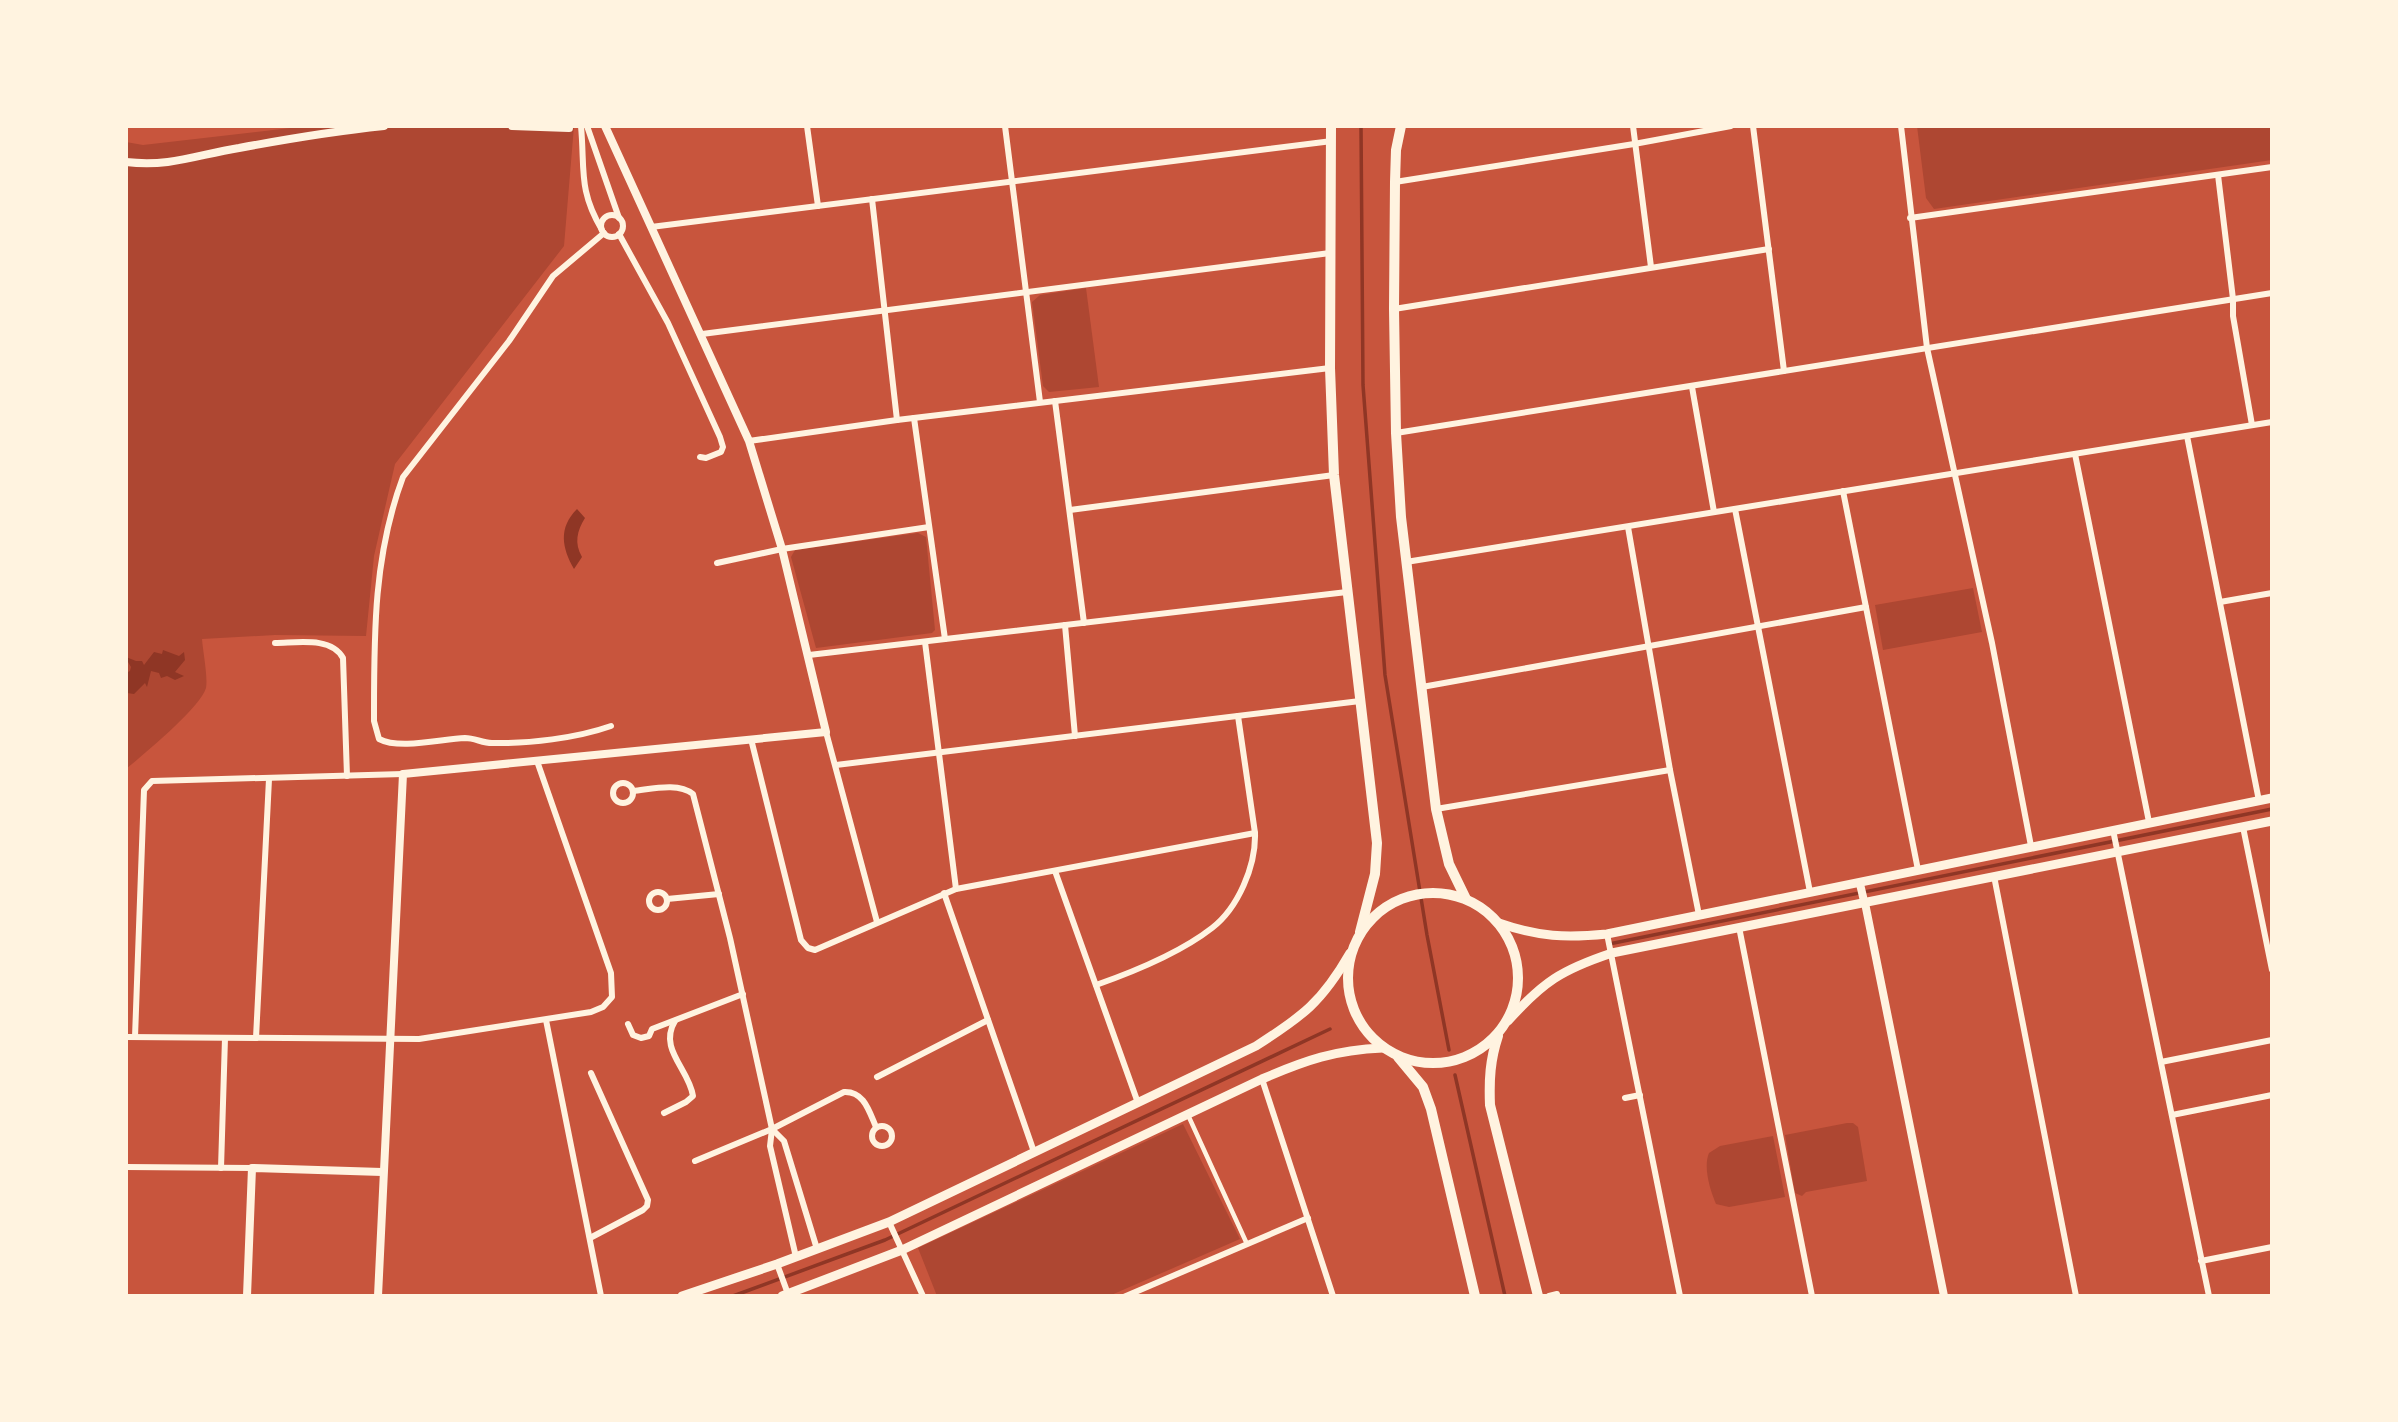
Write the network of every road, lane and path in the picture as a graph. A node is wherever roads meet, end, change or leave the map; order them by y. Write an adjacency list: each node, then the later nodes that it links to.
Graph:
1 (384, 126): 16 (street)
2 (512, 126): 13 (street)
3 (583, 126): 13 (street); 23 (street); 26 (street)
4 (605, 126): 25 (street)
5 (807, 126): 22 (street)
6 (1005, 126): 19 (street)
7 (1331, 126): 14 (highway)
8 (1401, 126): 20 (highway)
9 (1633, 126): 15 (street)
10 (1731, 126): 15 (street)
11 (1753, 126): 28 (street)
12 (1901, 126): 24 (street)
13 (569, 128)
14 (1332, 141): 19 (street); 29 (highway)
15 (1634, 144): 20 (street); 30 (street)
16 (126, 162)
17 (2272, 167): 18 (street)
18 (2218, 174): 24 (street); 33 (street)
19 (1013, 181): 21 (street); 31 (street)
20 (1395, 182): 34 (highway)
21 (872, 199): 22 (street); 35 (street)
22 (818, 206): 25 (street)
23 (619, 218): 26 (street); 27 (street)
24 (1910, 218): 37 (street)
25 (651, 227): 36 (street)
26 (603, 231): 27 (street); 78 (street)
27 (619, 234): 51 (street)
28 (1769, 249): 30 (street); 39 (street)
29 (1330, 253): 31 (street); 38 (highway)
30 (1651, 267): 34 (street)
31 (1027, 293): 35 (street); 42 (street)
32 (2272, 293): 33 (street)
33 (2233, 299): 37 (street); 46 (street)
34 (1394, 309): 47 (highway)
35 (885, 311): 36 (street); 44 (street)
36 (702, 334): 49 (street)
37 (1927, 348): 39 (street); 52 (street)
38 (1330, 368): 41 (street); 53 (highway)
39 (1784, 371): 40 (street)
40 (1692, 387): 47 (street); 57 (street)
41 (1055, 401): 42 (street); 56 (street)
42 (1040, 402): 43 (street)
43 (914, 418): 44 (street); 58 (street)
44 (897, 420): 49 (street)
45 (2272, 422): 46 (street)
46 (2252, 425): 48 (street)
47 (1396, 433): 61 (highway)
48 (2187, 436): 50 (street); 65 (street)
49 (750, 441): 60 (street)
50 (2075, 454): 52 (street); 94 (street)
51 (700, 457)
52 (1954, 473): 54 (street); 98 (street)
53 (1334, 475): 56 (street); 63 (highway)
54 (1843, 491): 55 (street); 66 (street)
55 (1735, 509): 57 (street); 69 (street)
56 (1070, 510): 67 (street)
57 (1714, 512): 59 (street)
58 (929, 527): 60 (street); 70 (street)
59 (1628, 527): 61 (street); 73 (street)
60 (782, 549): 62 (street); 74 (street)
61 (1406, 562): 75 (highway)
62 (717, 563)
63 (1347, 592): 67 (street); 76 (highway)
64 (2272, 593): 65 (street)
65 (2220, 602): 91 (street)
66 (1866, 607): 69 (street); 100 (street)
67 (1084, 623): 68 (street)
68 (1065, 625): 70 (street); 80 (street)
69 (1758, 627): 73 (street); 105 (street)
70 (945, 639): 71 (street)
71 (925, 642): 74 (street); 82 (street)
72 (275, 643): 87 (street)
73 (1649, 646): 75 (street); 85 (street)
74 (809, 655): 79 (street)
75 (1422, 687): 92 (highway)
76 (1360, 701): 77 (street); 115 (highway)
77 (1238, 716): 80 (street); 97 (street)
78 (611, 726)
79 (826, 732): 81 (street); 84 (street)
80 (1075, 736): 82 (street)
81 (751, 739): 83 (street); 112 (street)
82 (940, 752): 84 (street); 104 (street)
83 (537, 761): 86 (street); 122 (street)
84 (836, 765): 112 (street)
85 (1670, 770): 92 (street); 111 (street)
86 (403, 774): 87 (street); 132 (street)
87 (347, 776): 88 (street)
88 (269, 779): 129 (street); 131 (street)
89 (634, 791): 107 (street)
90 (2272, 798): 91 (main road)
91 (2259, 801): 94 (main road)
92 (1436, 810): 109 (highway)
93 (2272, 821): 95 (main road)
94 (2149, 822): 96 (main road)
95 (2243, 827): 99 (main road); 119 (street)
96 (2114, 831): 98 (main road); 99 (street)
97 (1255, 833): 101 (street); 120 (street)
98 (2031, 846): 100 (main road)
99 (2118, 849): 102 (main road); 136 (street)
100 (1917, 870): 103 (main road)
101 (1055, 871): 104 (street); 120 (street)
102 (1994, 876): 110 (main road); 180 (street)
103 (1860, 883): 105 (main road); 110 (street)
104 (956, 889): 106 (street)
105 (1810, 892): 111 (main road)
106 (944, 893): 112 (street); 123 (street)
107 (719, 894): 108 (street); 121 (street)
108 (667, 899)
109 (1466, 899): 113 (highway); 115 (highway)
110 (1864, 902): 114 (main road); 179 (street)
111 (1699, 915): 116 (main road)
112 (877, 922)
113 (1499, 923): 116 (main road); 125 (highway)
114 (1739, 927): 117 (main road); 178 (street)
115 (1360, 932): 118 (highway)
116 (1607, 935): 117 (street)
117 (1611, 952): 125 (main road); 140 (street)
118 (1350, 953): 134 (highway); 143 (main road)
119 (2272, 970)
120 (1096, 985): 143 (street)
121 (743, 994): 124 (street); 148 (street)
122 (546, 1020): 132 (street); 157 (street)
123 (988, 1020): 138 (street); 149 (street)
124 (675, 1021): 126 (street); 144 (street)
125 (1508, 1021): 127 (highway)
126 (628, 1024)
127 (1498, 1034): 135 (highway); 175 (highway)
128 (126, 1037): 129 (street)
129 (135, 1037): 130 (street)
130 (225, 1038): 131 (street); 152 (street)
131 (256, 1038): 132 (street)
132 (390, 1040): 154 (street)
133 (2272, 1041): 136 (street)
134 (1383, 1048): 135 (highway); 139 (main road)
135 (1396, 1055): 174 (highway)
136 (2161, 1062): 146 (street)
137 (591, 1073): 157 (street)
138 (877, 1077)
139 (1262, 1079): 145 (main road); 155 (street)
140 (1640, 1095): 142 (street); 177 (street)
141 (2272, 1095): 146 (street)
142 (1625, 1098)
143 (1138, 1103): 149 (main road)
144 (664, 1113)
145 (1188, 1115): 158 (street); 159 (main road)
146 (2172, 1115): 163 (street)
147 (876, 1126): 148 (street)
148 (772, 1129): 150 (street); 161 (street); 162 (street)
149 (1034, 1152): 156 (main road)
150 (695, 1161)
151 (126, 1167): 152 (street)
152 (221, 1168): 153 (street)
153 (252, 1168): 154 (street); 167 (street)
154 (382, 1172): 168 (street)
155 (1308, 1218): 158 (street); 173 (street)
156 (890, 1224): 159 (street); 161 (main road)
157 (590, 1238): 169 (street)
158 (1247, 1244): 172 (street)
159 (900, 1246): 165 (main road); 171 (street)
160 (2272, 1247): 163 (street)
161 (817, 1249): 162 (main road)
162 (796, 1257): 164 (main road)
163 (2201, 1261): 181 (street)
164 (778, 1267): 165 (street); 170 (main road)
165 (786, 1293)
166 (1557, 1294): 176 (street)
167 (247, 1296)
168 (378, 1296)
169 (601, 1296)
170 (682, 1296)
171 (923, 1296)
172 (1126, 1296)
173 (1333, 1296)
174 (1475, 1296)
175 (1538, 1296)
176 (1549, 1296)
177 (1680, 1296)
178 (1812, 1296)
179 (1944, 1296)
180 (2076, 1296)
181 (2208, 1296)

